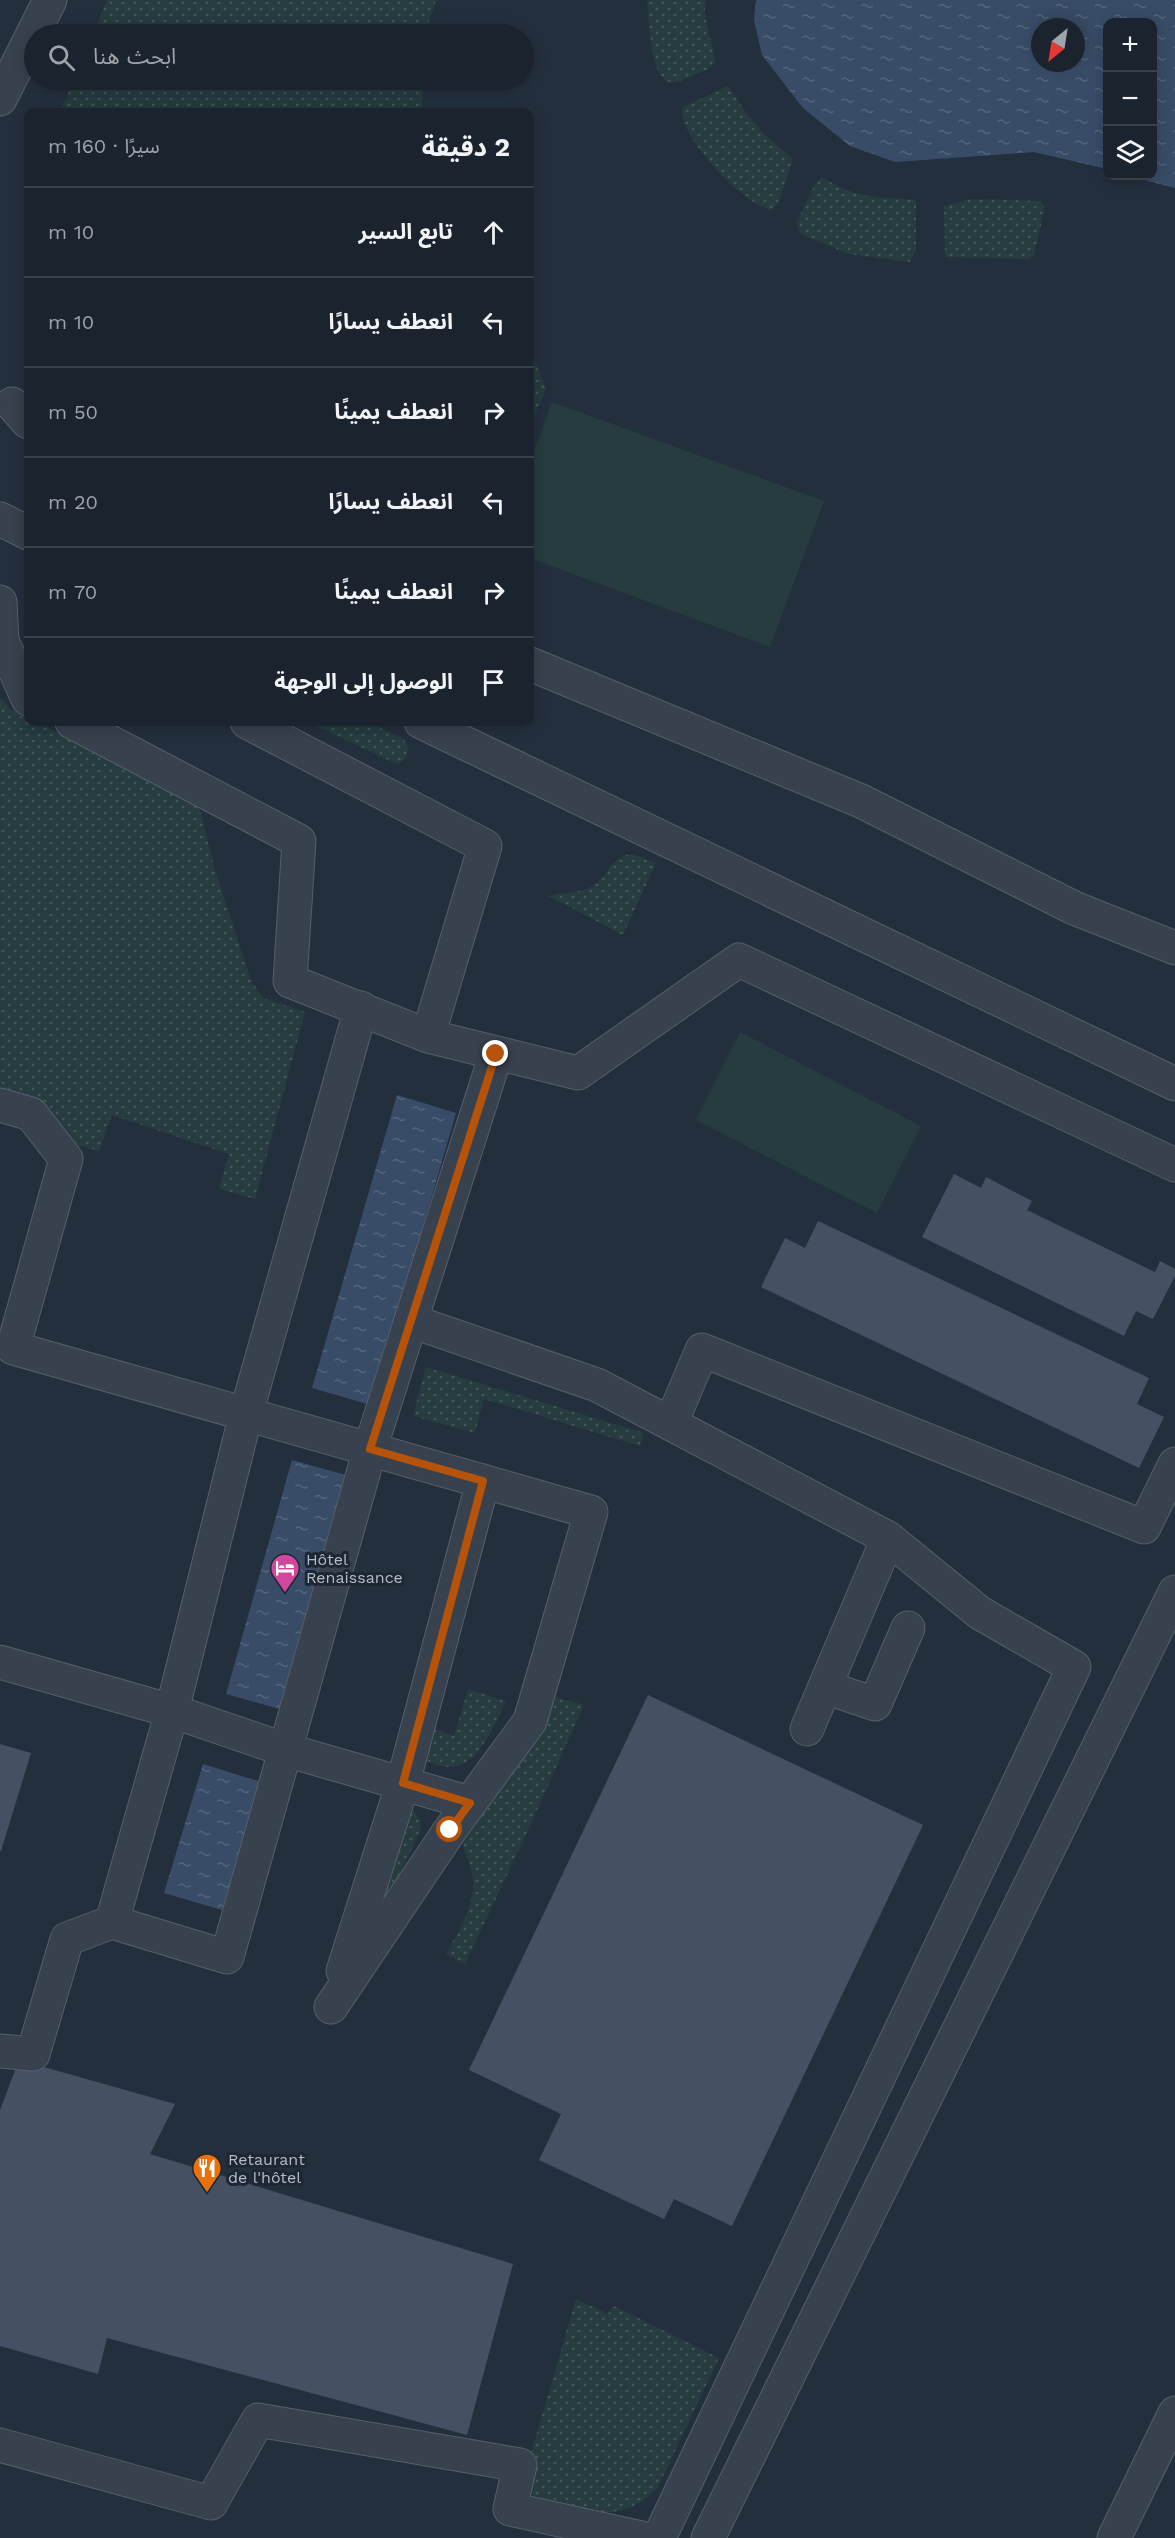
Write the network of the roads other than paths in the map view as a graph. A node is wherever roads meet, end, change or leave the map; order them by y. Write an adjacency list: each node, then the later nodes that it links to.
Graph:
1 (50, 0): 2 (street)
2 (38, 24)
3 (24, 51): 4 (street)
4 (0, 99)
5 (0, 519): 6 (street)
6 (24, 531)
7 (0, 602): 9 (street)
8 (534, 666): 13 (street)
9 (24, 690)
10 (80, 726): 14 (street)
11 (255, 726): 15 (street)
12 (429, 726): 17 (street)
13 (1175, 948)
14 (361, 1008): 15 (street); 21 (street)
15 (428, 1036): 16 (street)
16 (496, 1054): 19 (street); 20 (street)
17 (1175, 1084)
18 (0, 1105): 21 (street)
19 (1175, 1165)
20 (411, 1321): 22 (street); 23 (street)
21 (246, 1414): 23 (street); 31 (street)
22 (670, 1423): 24 (street); 26 (street)
23 (370, 1449): 25 (street); 33 (street)
24 (1175, 1464)
25 (483, 1481): 34 (street); 35 (street)
26 (888, 1538): 30 (street); 41 (street)
27 (1175, 1592): 42 (street)
28 (908, 1628): 30 (street)
29 (0, 1662): 31 (street)
30 (825, 1687): 32 (street)
31 (172, 1711): 33 (street); 36 (street)
32 (807, 1729)
33 (286, 1750): 34 (street); 36 (street)
34 (403, 1783): 35 (street); 35 (street)
35 (470, 1803)
36 (112, 1922): 37 (street)
37 (0, 2051)
38 (1175, 2413): 43 (street)
39 (0, 2445): 40 (street)
40 (642, 2538)
41 (659, 2538)
42 (708, 2538)
43 (1114, 2538)

